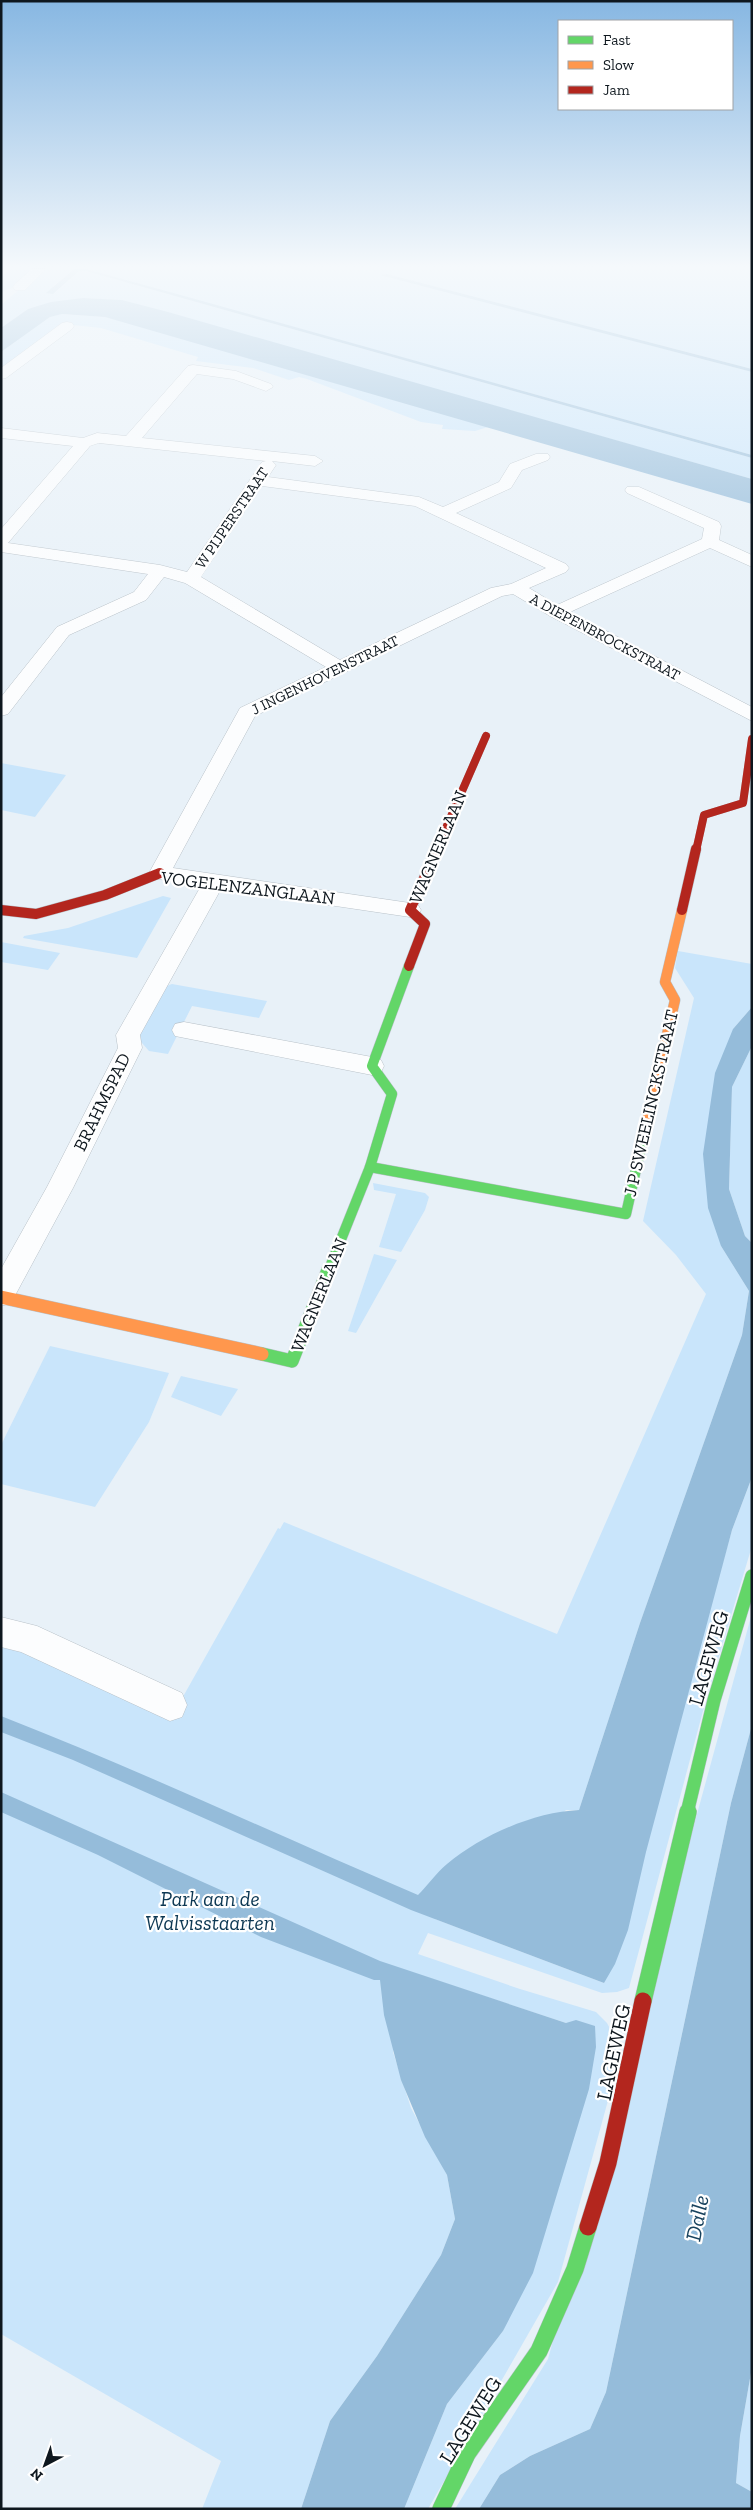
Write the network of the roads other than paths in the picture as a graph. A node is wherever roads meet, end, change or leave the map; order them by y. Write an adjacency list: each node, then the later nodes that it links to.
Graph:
1 (179, 386): 3 (street)
2 (1, 433): 4 (street)
3 (130, 442): 4 (street); 5 (street)
4 (84, 443): 11 (street)
5 (272, 457): 7 (street); 8 (street, W PIJPERSTRAAT)
6 (542, 457): 10 (street)
7 (316, 461)
8 (259, 481): 10 (street, A DIEPENBROCKSTRAAT); 16 (street, W PIJPERSTRAAT)
9 (633, 490): 12 (street)
10 (445, 512): 17 (street, A DIEPENBROCKSTRAAT)
11 (1, 540)
12 (710, 542): 14 (street); 18 (street)
13 (1, 547): 15 (street)
14 (752, 562)
15 (160, 570): 16 (street); 20 (street)
16 (191, 579): 19 (street)
17 (516, 588): 18 (street, A DIEPENBROCKSTRAAT); 19 (street, J INGENHOVENSTRAAT)
18 (556, 612): 21 (street, A DIEPENBROCKSTRAAT)
19 (339, 667): 24 (street, J INGENHOVENSTRAAT)
20 (1, 710)
21 (752, 716)
22 (486, 736): 27 (street, WAGNERLAAN)
23 (752, 739): 30 (street, J P SWEELINCKSTRAAT)
24 (160, 873): 25 (street, VOGELENZANGLAAN); 26 (street, VOGELENZANGLAAN)
25 (214, 882): 27 (street, VOGELENZANGLAAN); 31 (street, BRAHMSPAD)
26 (1, 910)
27 (410, 910): 29 (street, WAGNERLAAN)
28 (184, 1030): 29 (street)
29 (372, 1066): 30 (street, WAGNERLAAN)
30 (370, 1167): 31 (street, WAGNERLAAN)
31 (1, 1296)
32 (752, 1576): 35 (street, LAGEWEG)
33 (1, 1632): 34 (street)
34 (170, 1705)
35 (441, 2509)

